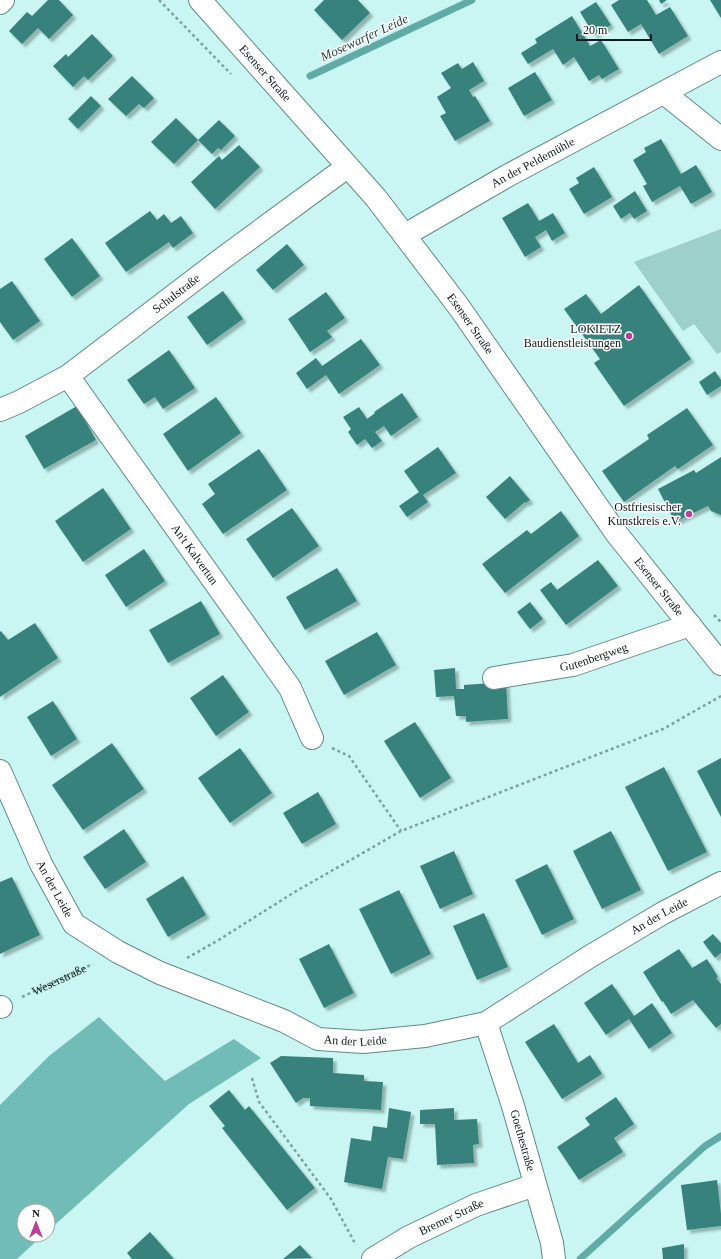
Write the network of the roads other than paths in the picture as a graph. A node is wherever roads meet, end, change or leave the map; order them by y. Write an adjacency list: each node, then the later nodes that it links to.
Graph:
1 (4, 0): 3 (street)
2 (200, 0): 7 (street, Esenser Straße)
3 (0, 3)
4 (721, 62): 5 (street, An der Peldemühle)
5 (664, 93): 6 (street); 8 (street, An der Peldemühle)
6 (721, 140)
7 (347, 167): 8 (street, Esenser Straße); 9 (street, Schulstraße)
8 (405, 235): 11 (street, Esenser Straße)
9 (68, 376): 10 (street, Schulstraße); 14 (street, An't Kalvertun)
10 (0, 410)
11 (690, 625): 12 (street, Esenser Straße); 13 (street, Gutenbergweg)
12 (721, 664)
13 (494, 678)
14 (312, 738)
15 (0, 771): 17 (street, An der Leide)
16 (721, 882): 17 (street, An der Leide)
17 (486, 1023): 18 (street, Goethestraße)
18 (535, 1185): 19 (street, Bremer Straße); 20 (street, Goethestraße)
19 (373, 1259)
20 (554, 1259)

